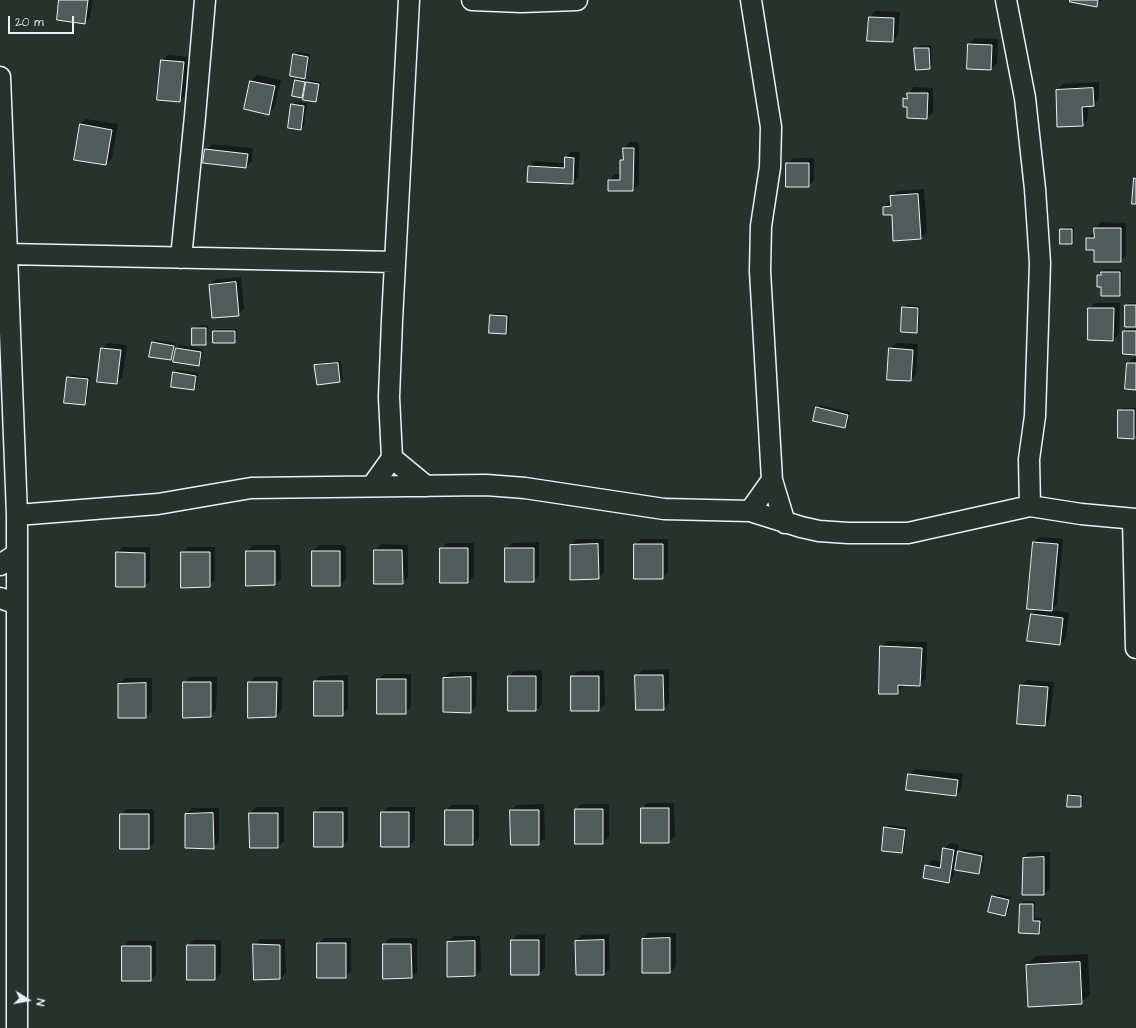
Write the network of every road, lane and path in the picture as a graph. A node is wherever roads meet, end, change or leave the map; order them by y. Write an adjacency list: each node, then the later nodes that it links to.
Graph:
1 (205, 0): 10 (street)
2 (409, 0): 11 (street)
3 (472, 0): 4 (street)
4 (577, 0)
5 (751, 0): 13 (street)
6 (1006, 0): 16 (street)
7 (0, 77): 8 (street)
8 (2, 146): 9 (street)
9 (7, 254): 10 (street); 18 (street)
10 (181, 258): 11 (street)
11 (395, 262): 12 (street)
12 (392, 458): 14 (street); 15 (street)
13 (772, 480): 17 (street); 20 (street)
14 (372, 486): 15 (street); 18 (street)
15 (426, 486): 17 (street)
16 (1030, 506): 19 (street); 20 (street)
17 (750, 511): 20 (street)
18 (17, 515): 21 (street)
19 (1134, 519): 24 (street)
20 (785, 523)
21 (17, 554): 22 (street); 23 (street)
22 (0, 565)
23 (8, 601): 25 (street)
24 (1136, 648)
25 (8, 793): 26 (street)
26 (17, 1028)

